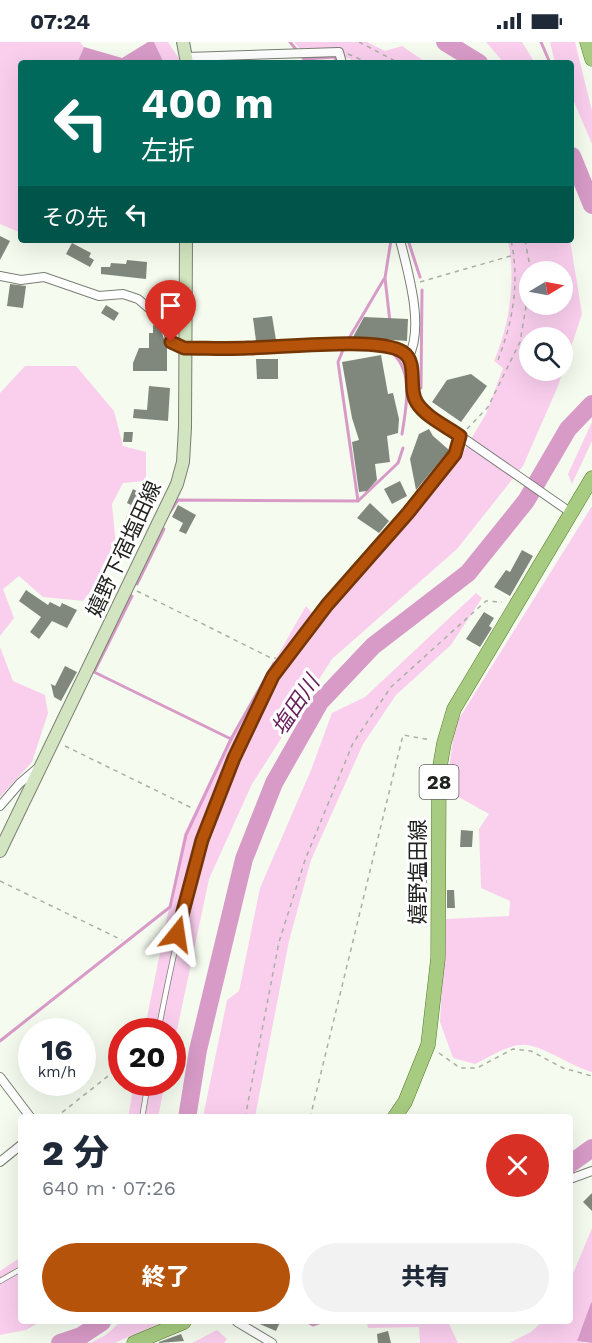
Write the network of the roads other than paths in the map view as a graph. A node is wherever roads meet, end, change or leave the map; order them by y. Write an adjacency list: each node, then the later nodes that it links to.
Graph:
1 (183, 42): 4 (main road)
2 (587, 42): 3 (main road)
3 (592, 59)
4 (187, 60): 5 (street)
5 (341, 60)
6 (186, 243): 9 (main road, 嬉野下宿塩田線)
7 (401, 243): 10 (street)
8 (0, 276): 9 (street)
9 (184, 348): 10 (street); 14 (main road, 嬉野下宿塩田線)
10 (408, 358): 11 (street)
11 (463, 438): 13 (street); 17 (lane)
12 (592, 478): 13 (main road, 嬉野塩田線 / 28)
13 (564, 508): 22 (main road, 嬉野塩田線 / 28)
14 (40, 765): 15 (street); 16 (main road, 嬉野下宿塩田線)
15 (0, 806)
16 (0, 851)
17 (161, 1018)
18 (0, 1077): 20 (street)
19 (146, 1096): 21 (lane)
20 (29, 1114)
21 (143, 1114)
22 (397, 1114)
23 (18, 1147): 24 (street)
24 (0, 1162)
25 (592, 1171): 26 (street)
26 (573, 1178)
27 (18, 1271): 28 (lane)
28 (0, 1281)
29 (180, 1324): 31 (main road)
30 (240, 1324): 33 (street)
31 (149, 1340): 32 (main road)
32 (134, 1343)
33 (272, 1343)

